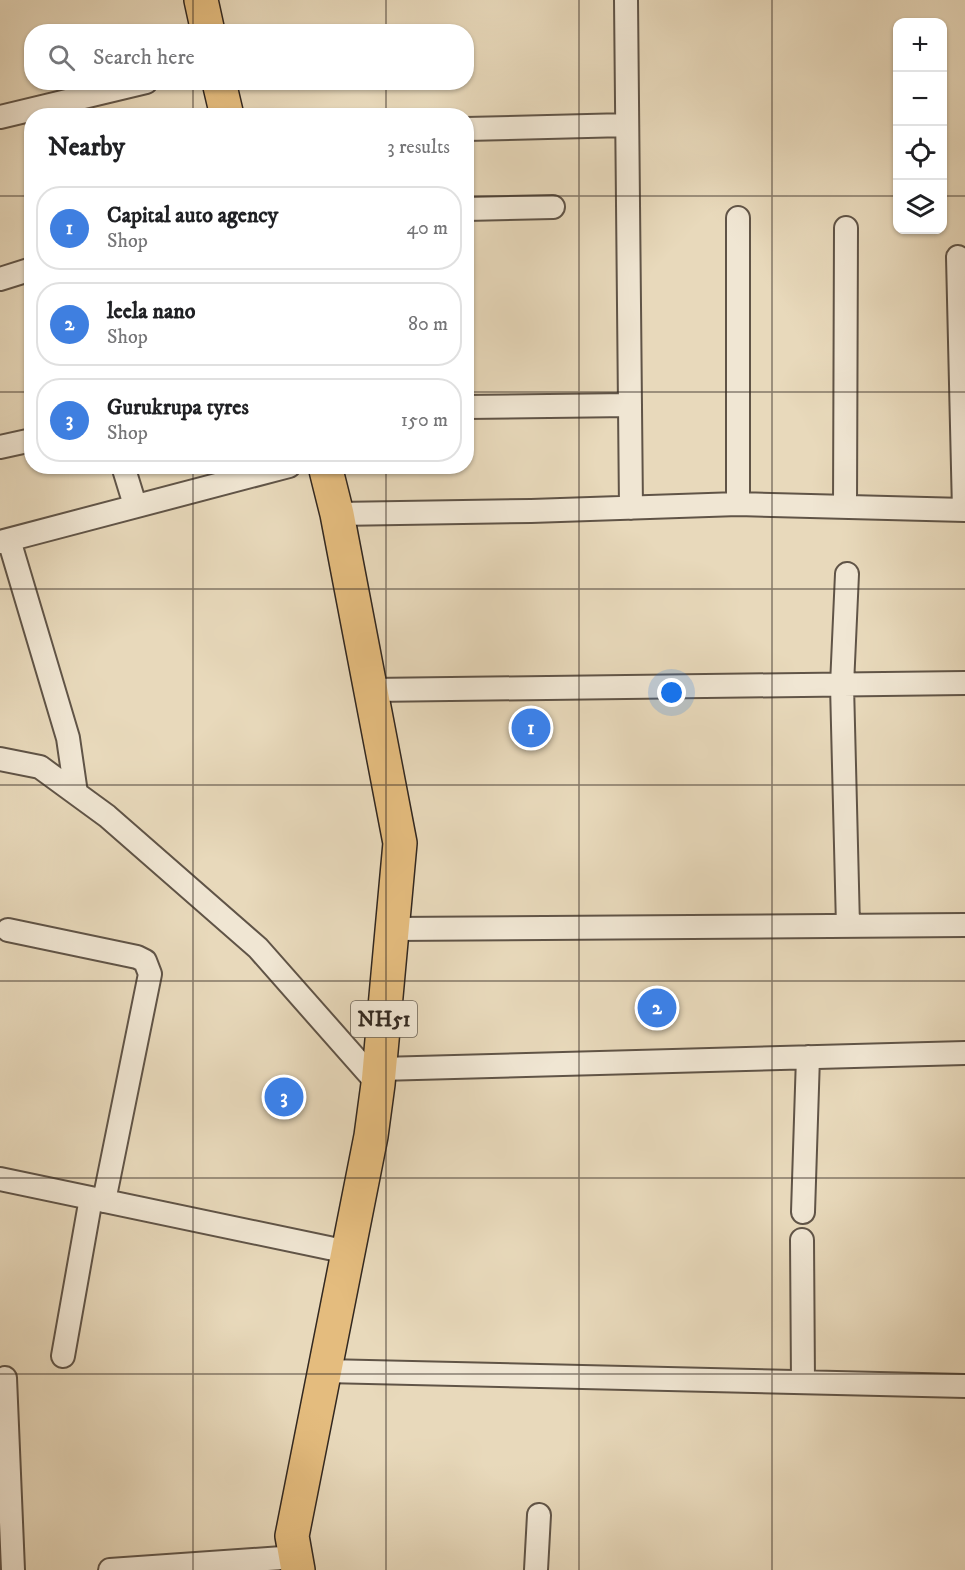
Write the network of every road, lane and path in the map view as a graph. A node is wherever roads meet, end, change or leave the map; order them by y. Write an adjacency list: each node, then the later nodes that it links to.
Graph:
1 (201, 0): 3 (highway)
2 (626, 0): 10 (street)
3 (206, 24)
4 (117, 90): 6 (street)
5 (221, 90): 7 (highway)
6 (51, 108)
7 (225, 108)
8 (24, 114): 9 (street)
9 (0, 117)
10 (627, 125): 11 (street); 19 (street)
11 (474, 129)
12 (553, 207): 13 (street)
13 (474, 209)
14 (738, 218): 26 (street)
15 (846, 228): 28 (street)
16 (958, 257): 30 (street)
17 (24, 272): 18 (street)
18 (0, 279)
19 (630, 405): 20 (street); 29 (street)
20 (474, 407)
21 (24, 442): 22 (street)
22 (0, 447)
23 (125, 474): 27 (street)
24 (258, 474): 27 (street)
25 (327, 474): 31 (highway, NH51)
26 (738, 504): 28 (street); 29 (street)
27 (135, 506): 32 (street)
28 (845, 507): 30 (street)
29 (631, 508): 31 (street)
30 (965, 510)
31 (337, 514): 36 (highway, NH51)
32 (5, 541): 38 (street)
33 (847, 574): 35 (street)
34 (965, 683): 35 (street)
35 (842, 685): 36 (street); 40 (street)
36 (370, 690): 41 (highway, NH51)
37 (0, 759): 38 (street)
38 (76, 793): 45 (street)
39 (965, 925): 40 (street)
40 (848, 926): 41 (street)
41 (392, 928): 45 (highway, NH51)
42 (8, 930): 47 (street)
43 (965, 1053): 44 (street)
44 (808, 1057): 45 (street); 48 (street)
45 (379, 1077): 50 (highway, NH51)
46 (0, 1179): 47 (street)
47 (98, 1200): 50 (street); 51 (street)
48 (803, 1212)
49 (802, 1240): 54 (street)
50 (348, 1252): 52 (highway, NH51)
51 (63, 1356)
52 (325, 1371): 54 (street); 57 (highway, NH51)
53 (5, 1378): 58 (street)
54 (803, 1382): 55 (street)
55 (965, 1386)
56 (539, 1515): 60 (street)
57 (297, 1564): 59 (street)
58 (13, 1570)
59 (110, 1570)
60 (536, 1570)

